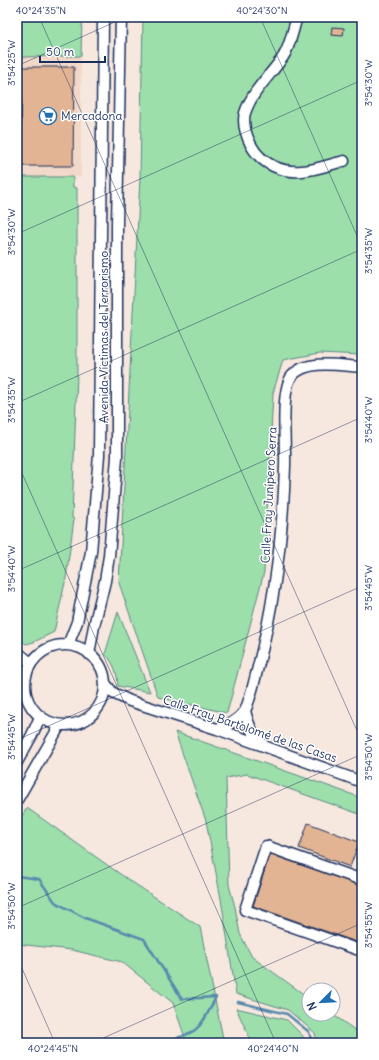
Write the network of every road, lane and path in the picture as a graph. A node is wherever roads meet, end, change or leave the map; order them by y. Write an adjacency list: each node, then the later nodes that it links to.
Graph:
1 (103, 17): 6 (street, Avenida Víctimas del Terrorismo)
2 (121, 17): 8 (street, Avenida Víctimas del Terrorismo)
3 (297, 17): 4 (street)
4 (344, 161)
5 (362, 367): 13 (street, Calle Fray Junípero Serra)
6 (68, 645): 8 (street); 9 (street)
7 (17, 652): 9 (street)
8 (89, 654): 10 (street)
9 (31, 664): 14 (street)
10 (105, 683): 11 (street, Calle Fray Bartolomé de las Casas); 12 (street)
11 (130, 701): 12 (street, Calle Fray Bartolomé de las Casas); 16 (street, Calle Fray Bartolomé de las Casas)
12 (100, 705): 15 (street)
13 (246, 711): 16 (street); 17 (street, Calle Fray Junípero Serra)
14 (40, 717): 15 (street); 18 (street)
15 (60, 725): 20 (street)
16 (217, 729): 17 (street, Calle Fray Bartolomé de las Casas)
17 (266, 746): 19 (street, Calle Fray Bartolomé de las Casas)
18 (17, 762)
19 (362, 782)
20 (17, 800)
21 (362, 880): 22 (street)
22 (362, 951)

